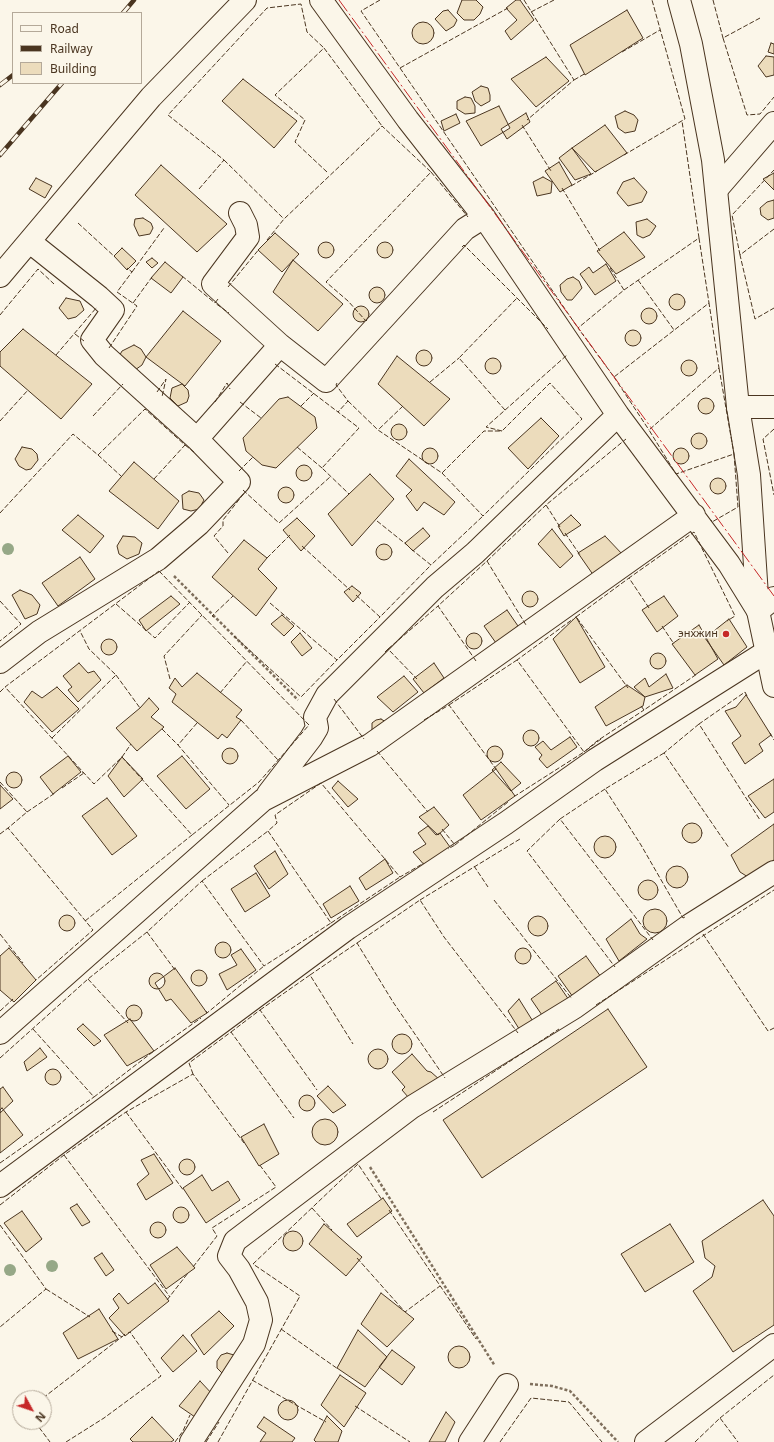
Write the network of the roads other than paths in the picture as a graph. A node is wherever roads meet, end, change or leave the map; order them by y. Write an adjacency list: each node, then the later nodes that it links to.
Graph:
1 (245, 0): 8 (street)
2 (321, 0): 7 (street)
3 (679, 0): 5 (street)
4 (774, 123): 5 (street)
5 (717, 189): 11 (street)
6 (240, 213): 10 (street)
7 (484, 217): 10 (street); 13 (street)
8 (30, 242): 9 (street); 14 (street)
9 (0, 276)
10 (280, 345): 14 (street)
11 (738, 407): 12 (street); 16 (street)
12 (774, 407)
13 (618, 415): 15 (street); 20 (street)
14 (196, 439): 18 (street)
15 (694, 515): 16 (street); 20 (street)
16 (767, 615): 17 (street)
17 (766, 652): 19 (street); 23 (street)
18 (0, 662)
19 (774, 686)
20 (263, 800): 22 (street)
21 (774, 872): 26 (street)
22 (0, 1033)
23 (0, 1186)
24 (774, 1345): 28 (street)
25 (507, 1385): 27 (street)
26 (191, 1442)
27 (470, 1442)
28 (646, 1442)

